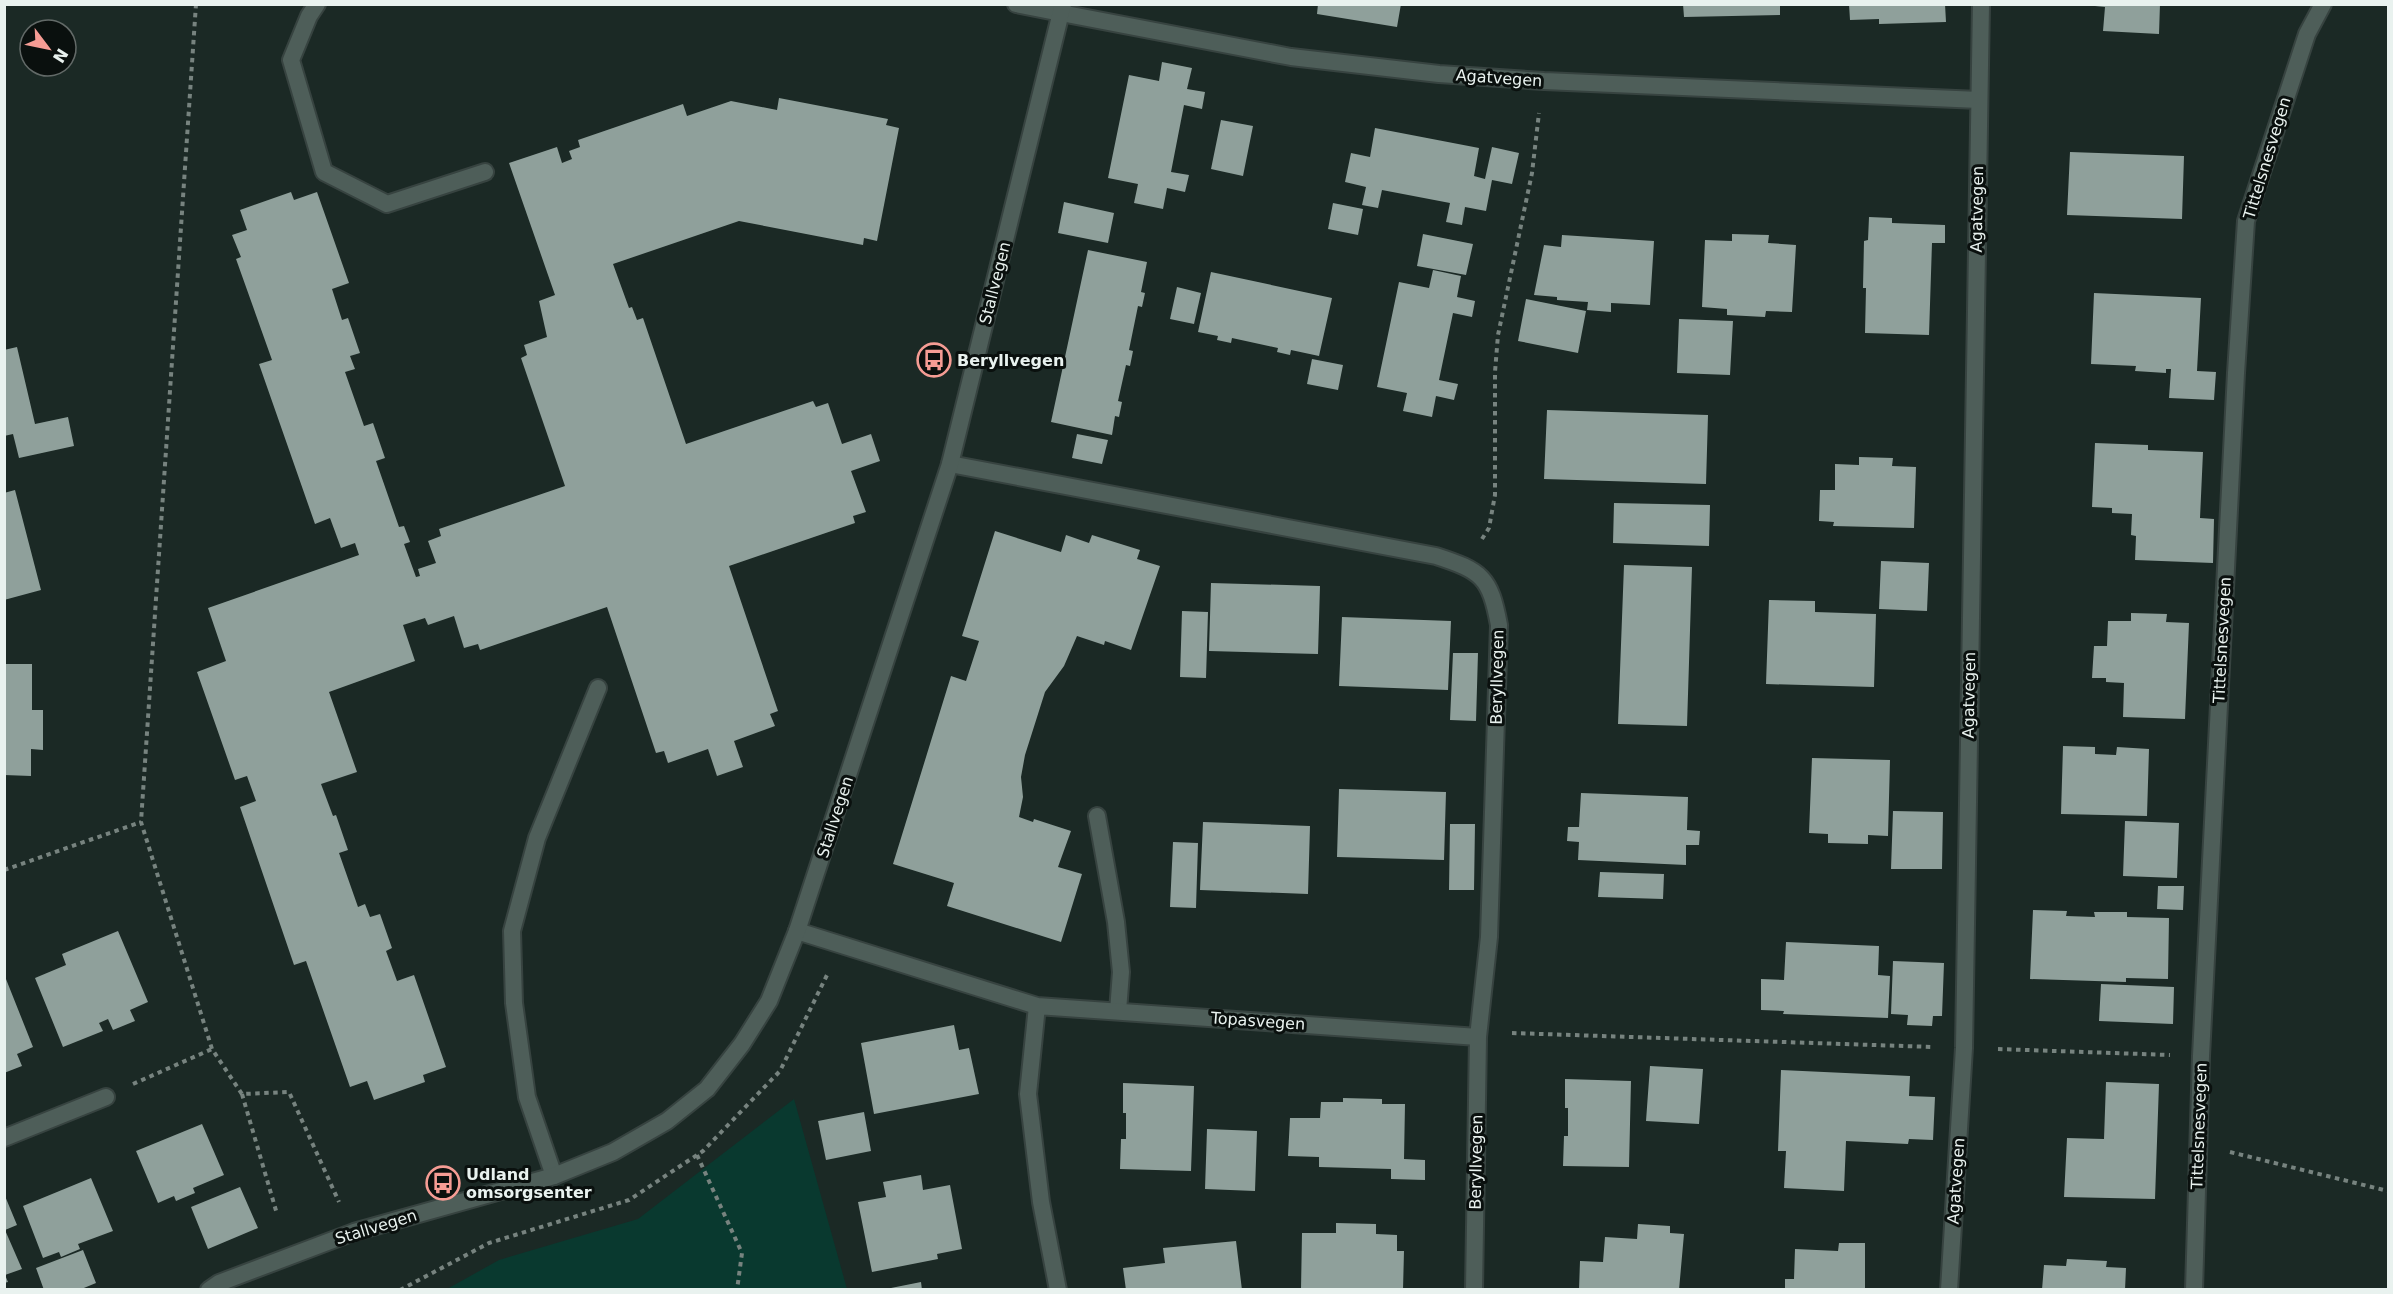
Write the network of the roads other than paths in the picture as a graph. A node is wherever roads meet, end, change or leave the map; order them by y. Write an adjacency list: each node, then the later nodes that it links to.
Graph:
1 (317, 4): 7 (street)
2 (1016, 4): 5 (street, Agatvegen)
3 (1981, 4): 6 (street, Agatvegen)
4 (2323, 4): 22 (street, Tittelsnesvegen)
5 (1062, 9): 6 (street, Agatvegen); 8 (street, Stallvegen)
6 (1979, 100): 21 (street, Agatvegen)
7 (485, 172)
8 (950, 464): 11 (street, Stallvegen); 14 (street, Beryllvegen)
9 (598, 688): 17 (street)
10 (1097, 816): 13 (street)
11 (797, 931): 12 (street, Topasvegen); 17 (street, Stallvegen)
12 (1037, 1005): 13 (street, Topasvegen); 19 (street)
13 (1118, 1011): 14 (street, Topasvegen)
14 (1478, 1037): 20 (street, Beryllvegen)
15 (106, 1096): 16 (street)
16 (4, 1138)
17 (554, 1176): 18 (street, Stallvegen)
18 (209, 1290)
19 (1058, 1290)
20 (1474, 1290)
21 (1949, 1290)
22 (2194, 1290)

